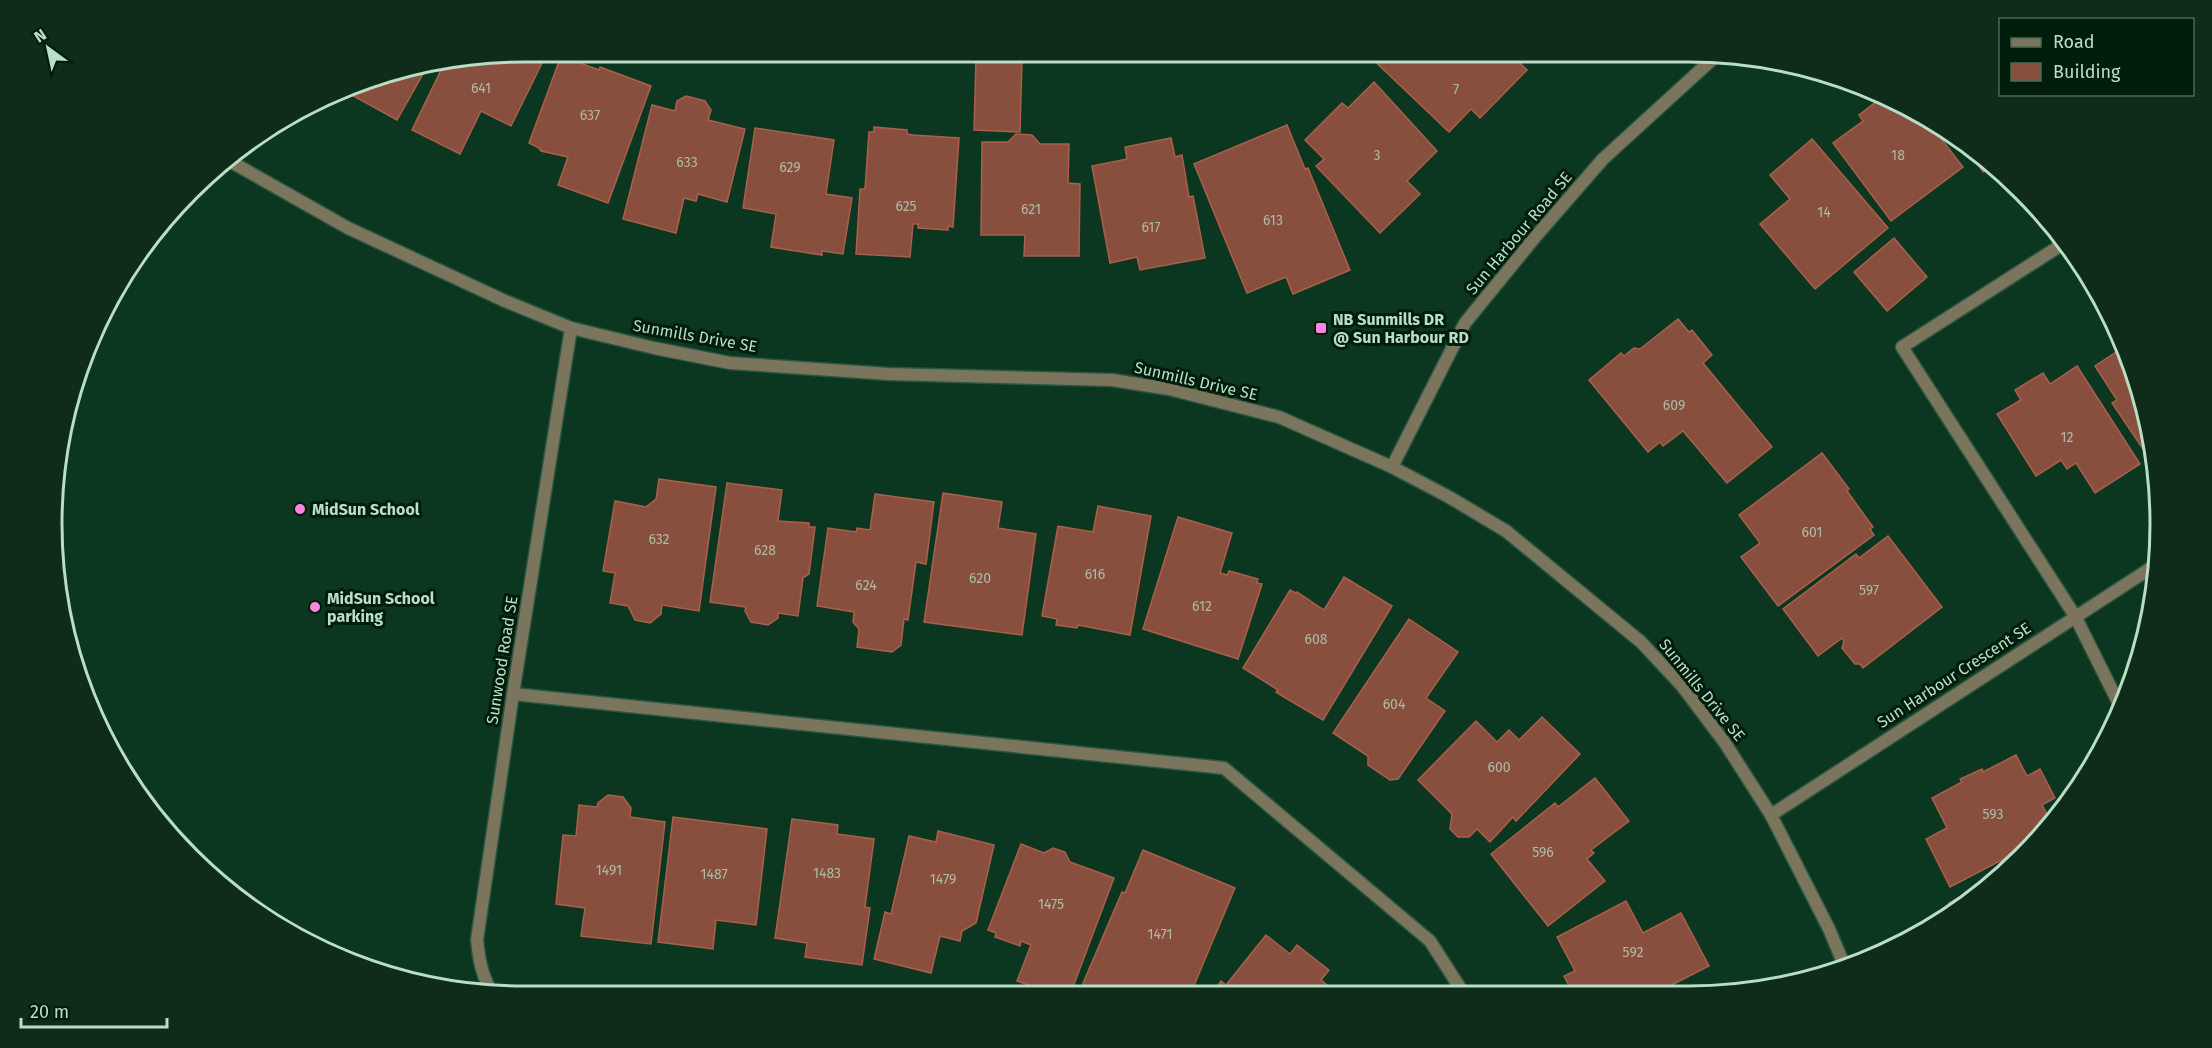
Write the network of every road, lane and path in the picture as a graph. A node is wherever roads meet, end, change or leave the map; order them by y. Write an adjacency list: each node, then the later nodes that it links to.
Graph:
1 (1709, 62): 5 (street, Sun Harbour Road SE)
2 (234, 164): 4 (street, Sunmills Drive SE)
3 (2058, 247): 7 (street)
4 (571, 328): 5 (street, Sunmills Drive SE); 8 (street, Sunwood Road SE)
5 (1392, 467): 10 (street, Sunmills Drive SE)
6 (2148, 569): 7 (street, Sun Harbour Crescent SE)
7 (2075, 616): 9 (street); 10 (street, Sun Harbour Crescent SE)
8 (513, 694): 12 (street, Sunwood Road SE); 13 (street)
9 (2116, 698)
10 (1771, 815): 11 (street, Sunmills Drive SE)
11 (1842, 960)
12 (487, 985)
13 (1459, 986)

